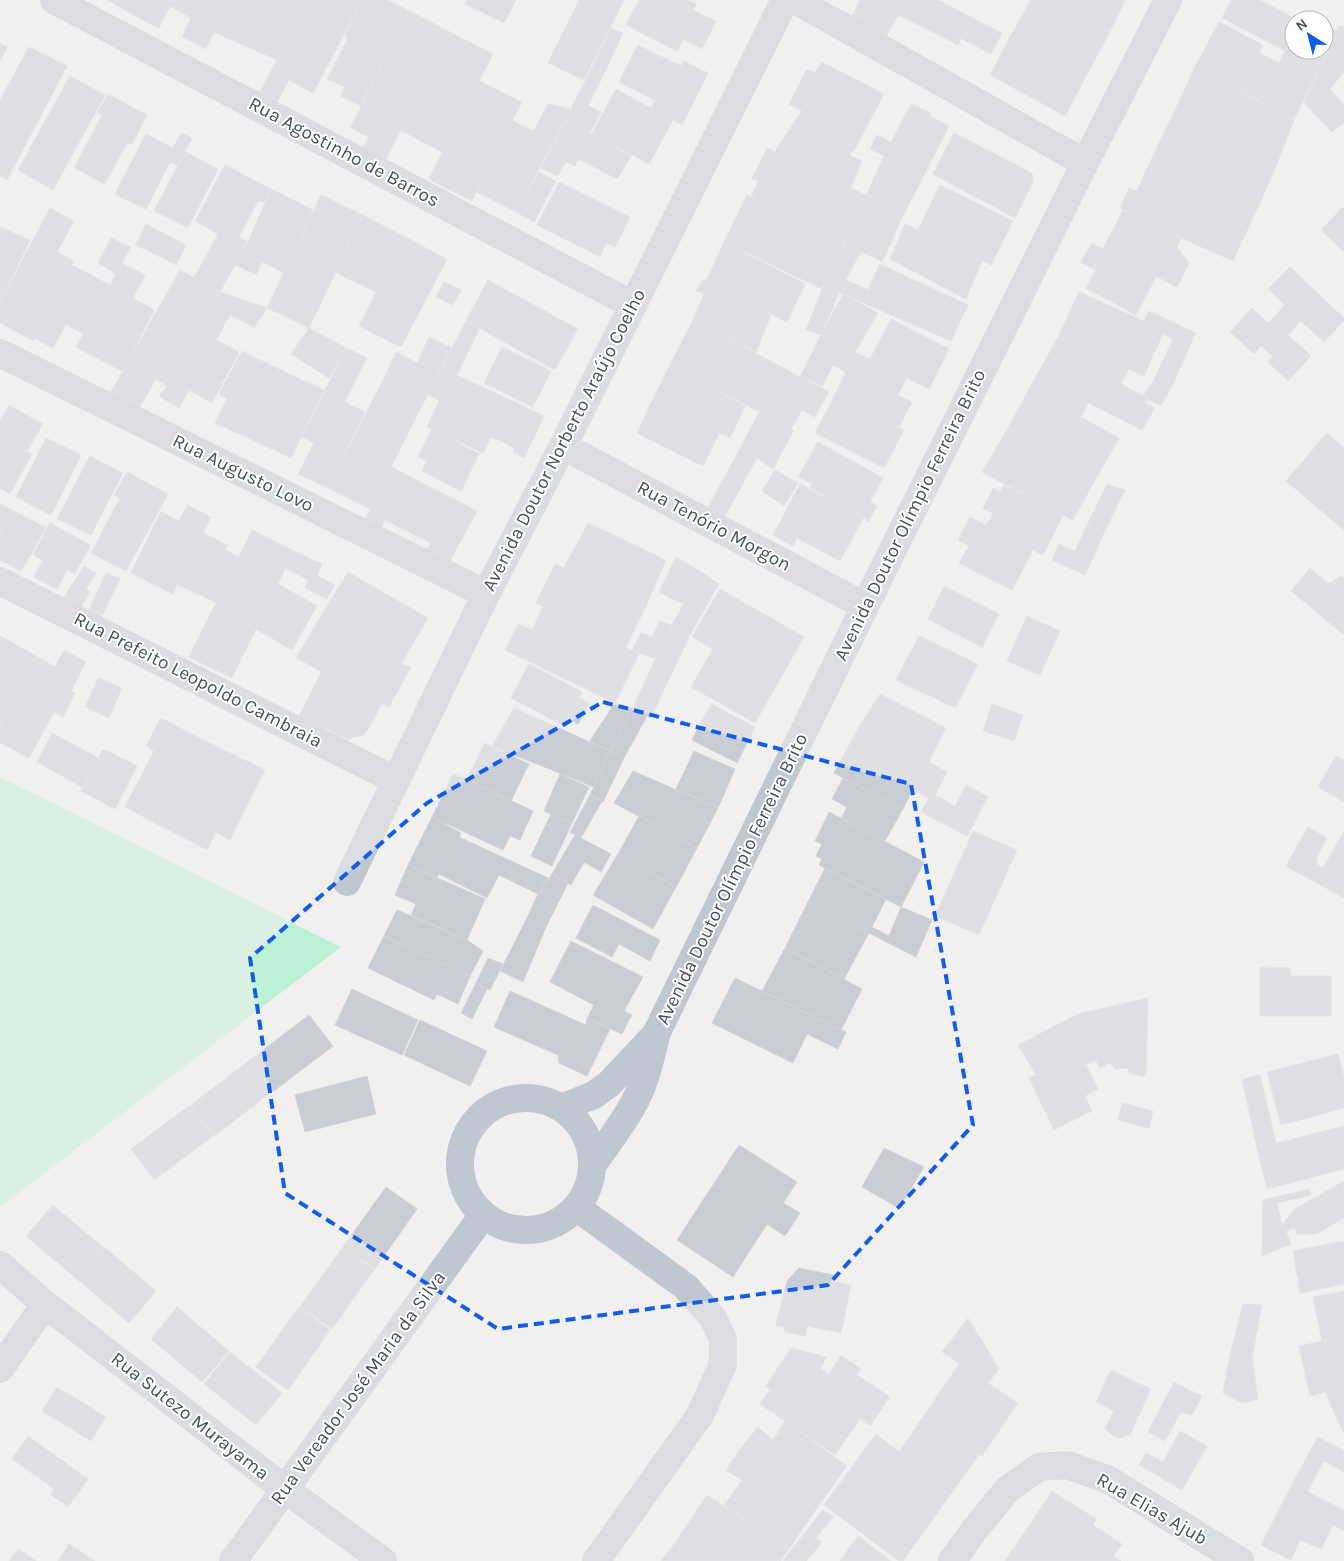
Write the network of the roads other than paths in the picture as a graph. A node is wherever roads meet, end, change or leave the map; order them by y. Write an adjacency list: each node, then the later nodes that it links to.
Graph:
1 (54, 0): 6 (street, Rua Agostinho de Barros)
2 (785, 0): 6 (street, Avenida Doutor Norberto Araújo Coelho)
3 (795, 0): 5 (street)
4 (1168, 0): 5 (street, Avenida Doutor Olímpio Ferreira Brito)
5 (1085, 163): 11 (street, Avenida Doutor Olímpio Ferreira Brito)
6 (633, 305): 8 (street, Avenida Doutor Norberto Araújo Coelho)
7 (0, 353): 10 (street, Rua Augusto Lovo)
8 (564, 446): 10 (street, Avenida Doutor Norberto Araújo Coelho); 11 (street, Rua Tenório Morgon)
9 (0, 581): 12 (street, Rua Prefeito Leopoldo Cambraia)
10 (486, 594): 12 (street, Avenida Doutor Norberto Araújo Coelho)
11 (864, 606): 14 (street, Avenida Doutor Olímpio Ferreira Brito)
12 (395, 780): 13 (street, Avenida Doutor Norberto Araújo Coelho)
13 (347, 882)
14 (657, 1032): 15 (street, Avenida Doutor Olímpio Ferreira Brito); 16 (street, Avenida Doutor Olímpio Ferreira Brito)
15 (561, 1108): 16 (street); 18 (street)
16 (592, 1165): 17 (street)
17 (576, 1207): 18 (street); 25 (street)
18 (483, 1215): 22 (street, Rua Vereador José Maria da Silva)
19 (0, 1265): 20 (street, Rua Sutezo Murayama)
20 (45, 1304): 21 (street); 22 (street, Rua Sutezo Murayama)
21 (0, 1369)
22 (286, 1490): 23 (street, Rua Vereador José Maria da Silva); 24 (street, Rua Sutezo Murayama)
23 (233, 1561)
24 (384, 1561)
25 (596, 1561)
26 (952, 1561): 27 (street, Rua Elias Ajub)
27 (1240, 1561)

